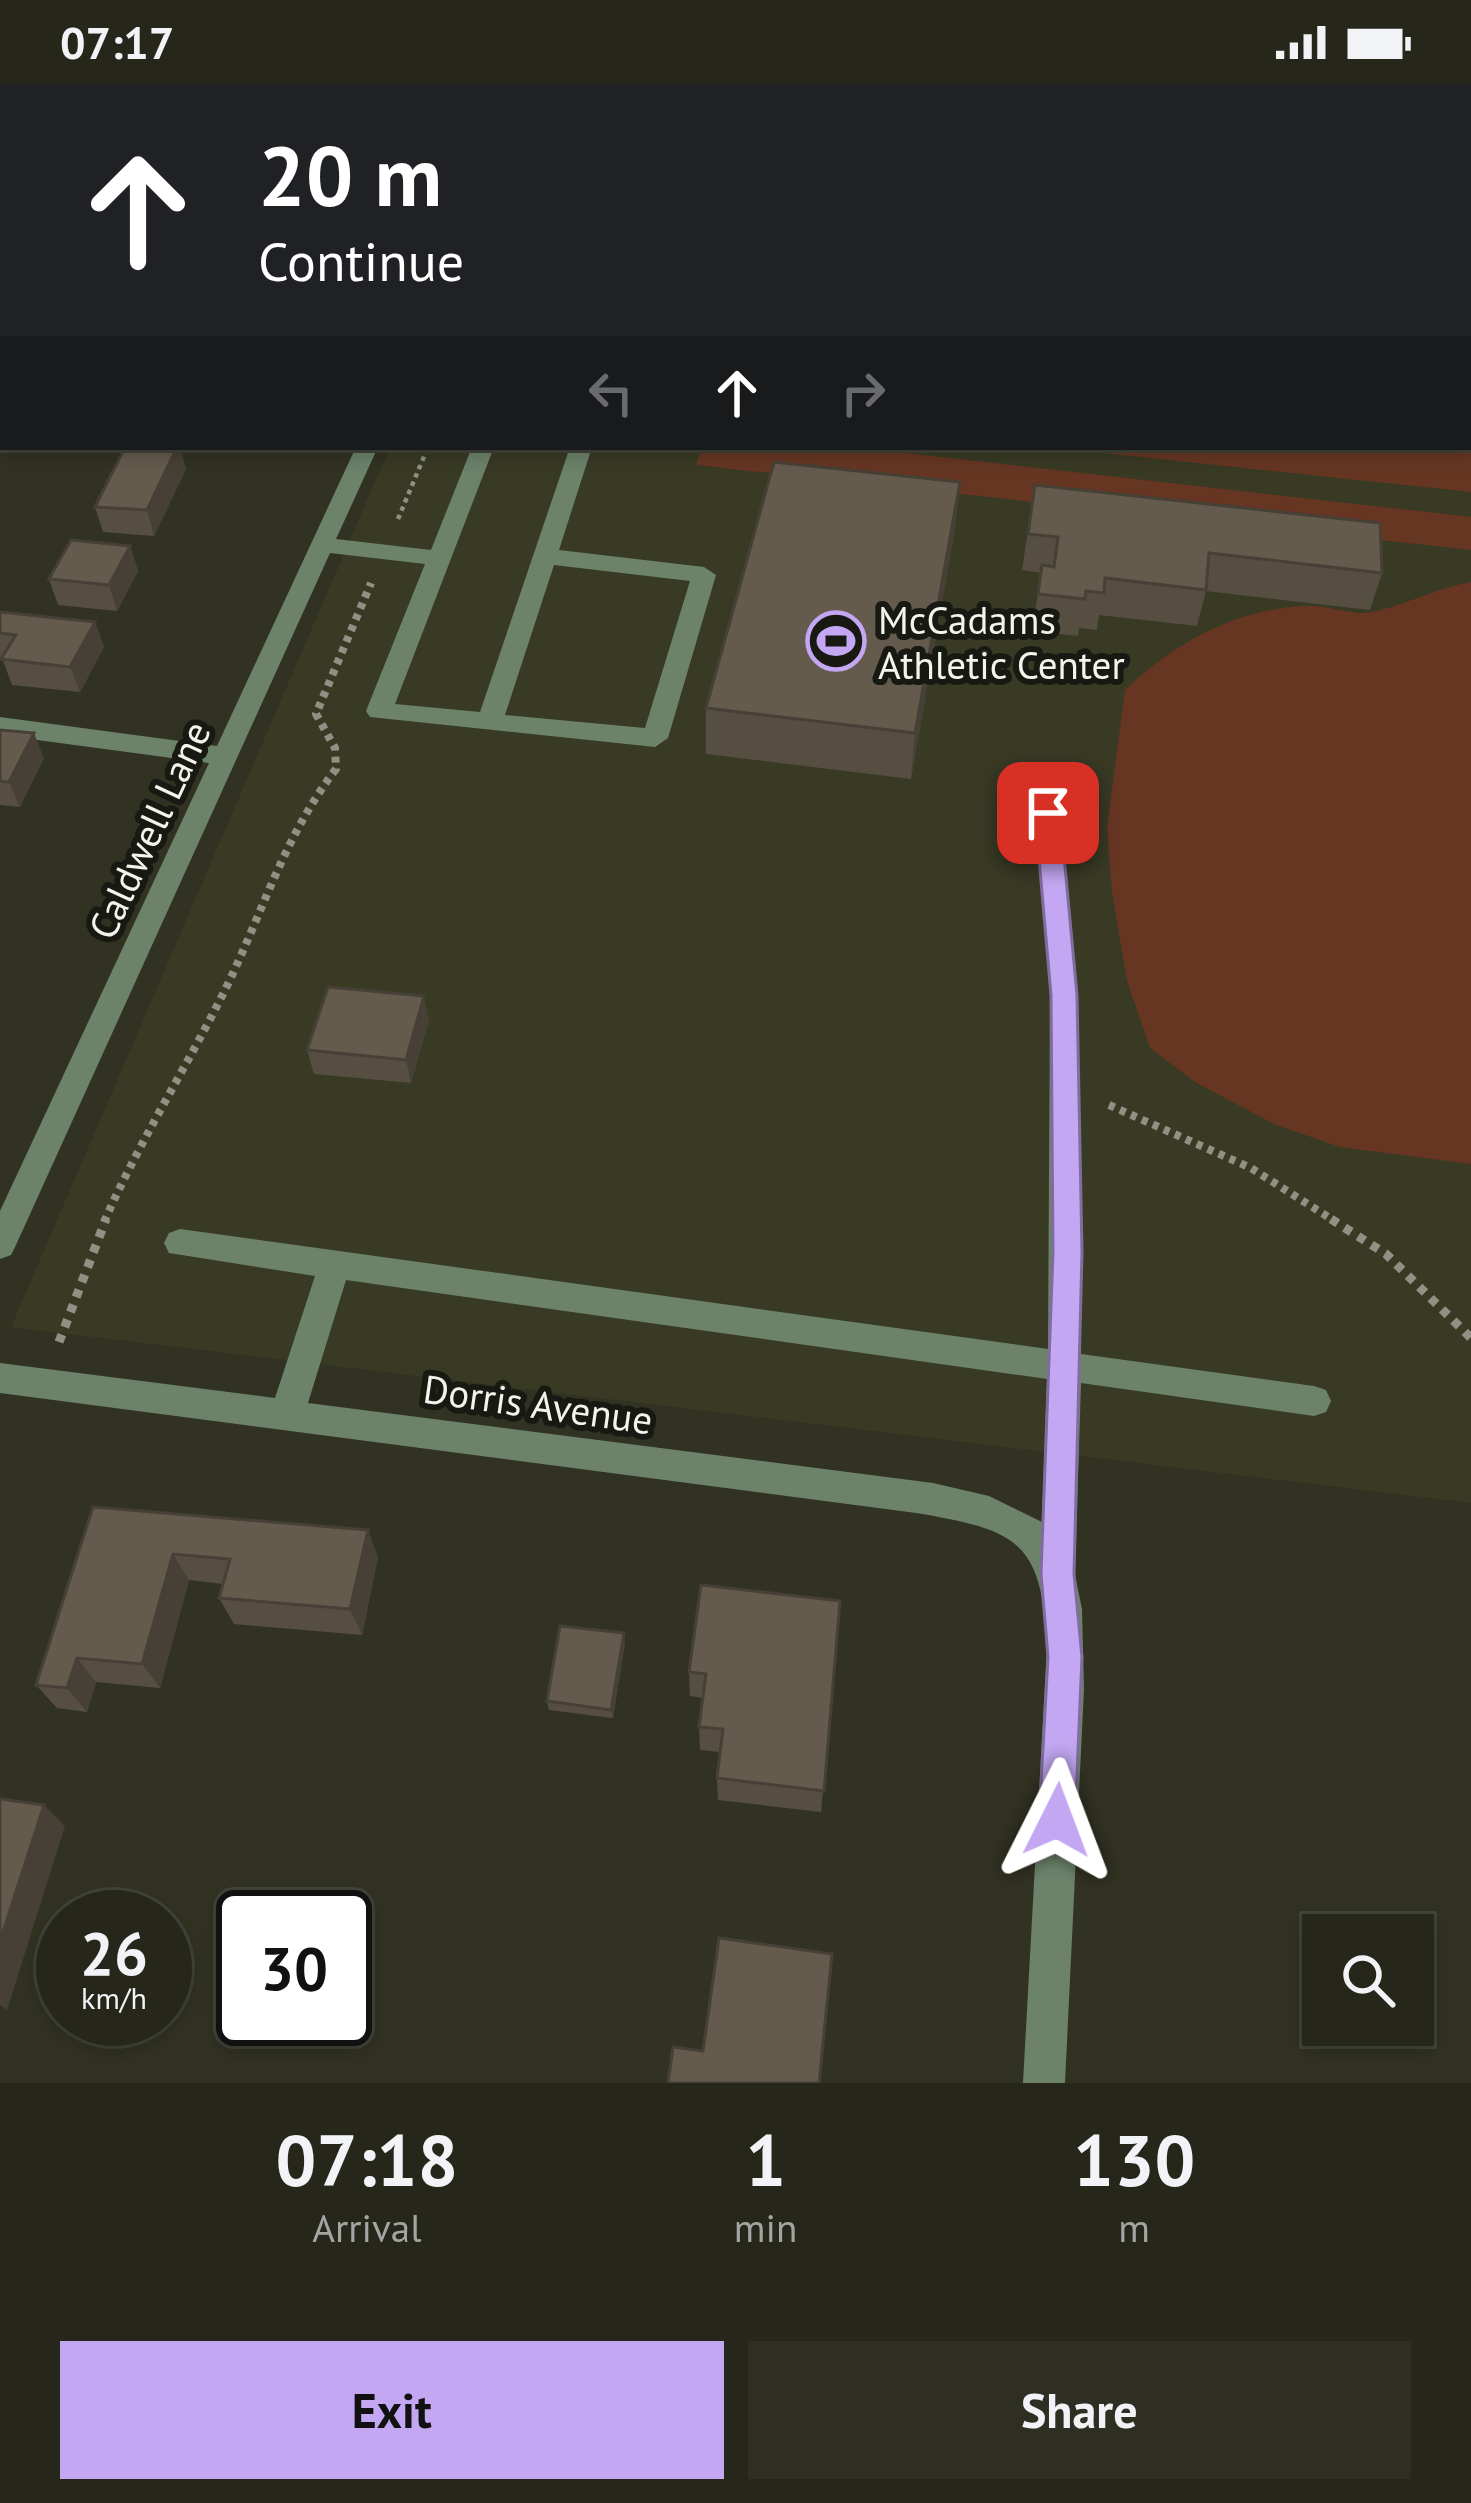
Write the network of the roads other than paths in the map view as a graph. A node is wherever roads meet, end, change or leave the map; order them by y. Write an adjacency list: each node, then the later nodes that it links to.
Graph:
1 (367, 450): 4 (street, Caldwell Lane)
2 (482, 450): 6 (street)
3 (580, 450): 5 (street)
4 (322, 545): 6 (street); 9 (street, Caldwell Lane)
5 (545, 556): 7 (street); 7 (street)
6 (440, 558): 7 (street)
7 (490, 722)
8 (0, 726): 9 (street)
9 (225, 756): 12 (street, Caldwell Lane)
10 (1048, 813): 14 (street)
11 (180, 1243): 13 (street)
12 (0, 1245)
13 (334, 1264): 14 (street); 17 (street)
14 (1065, 1366): 16 (street); 18 (street)
15 (0, 1378): 17 (street, Dorris Avenue)
16 (1314, 1401)
17 (289, 1412): 18 (street, Dorris Avenue)
18 (1054, 1564): 19 (street)
19 (1044, 2083)

